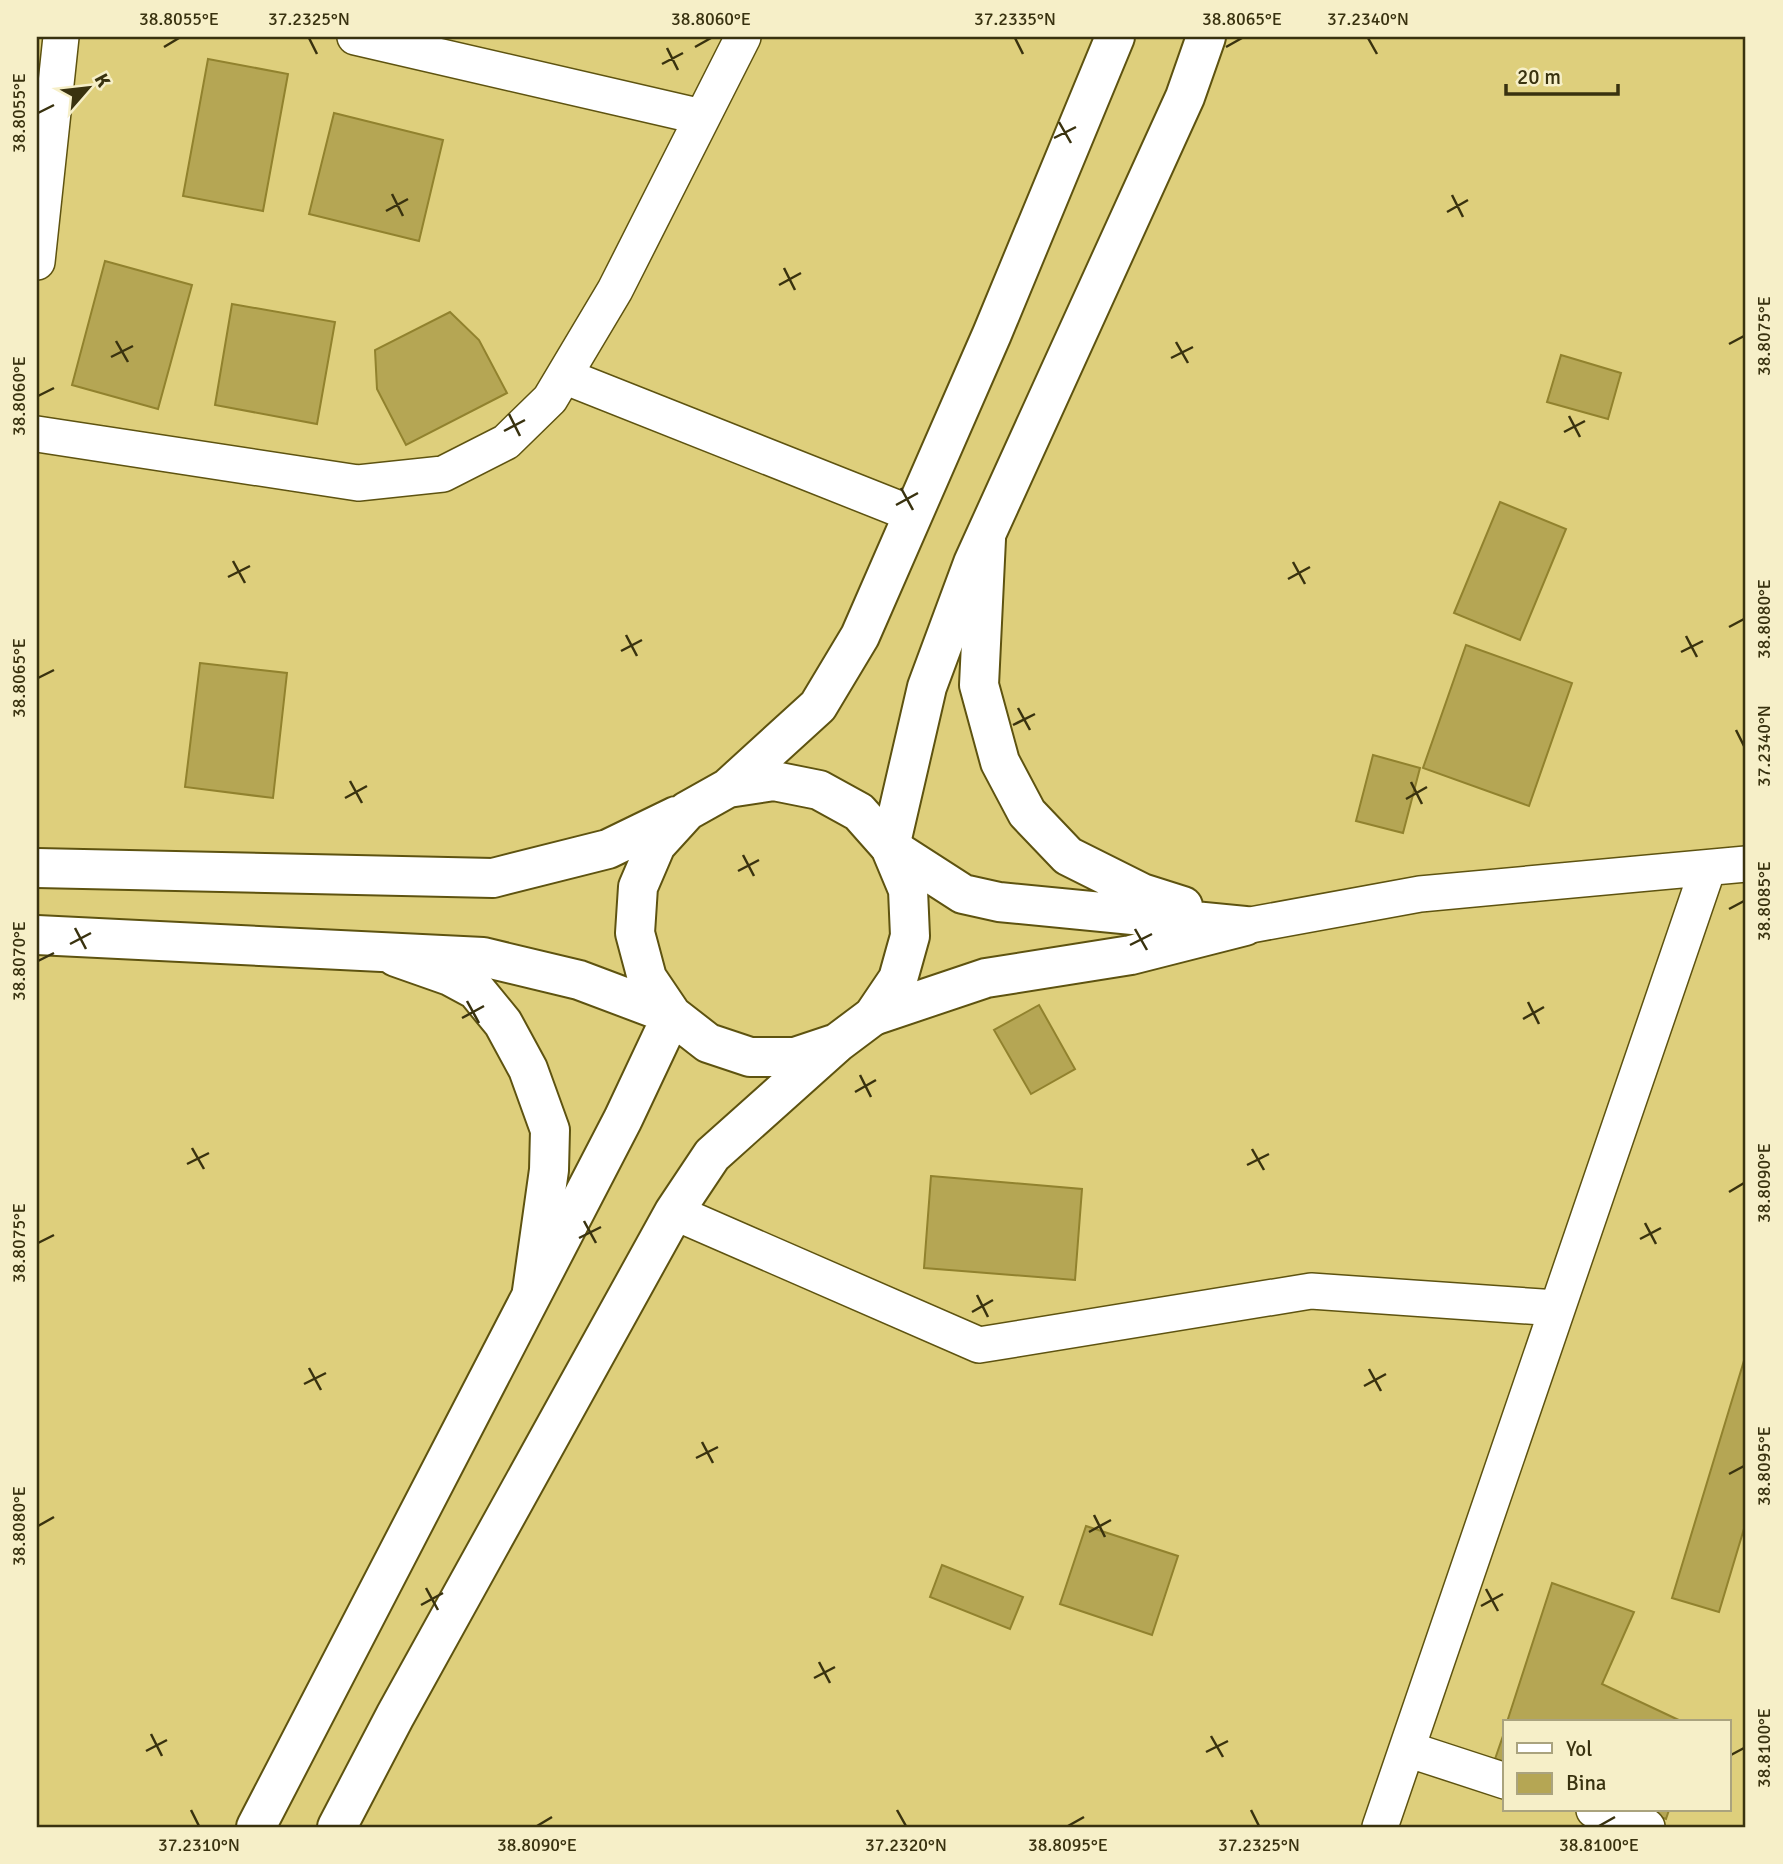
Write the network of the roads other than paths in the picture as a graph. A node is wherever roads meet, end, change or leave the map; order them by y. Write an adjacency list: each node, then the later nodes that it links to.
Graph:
1 (61, 37): 7 (street)
2 (355, 37): 6 (street)
3 (1115, 37): 10 (main road)
4 (1206, 37): 11 (main road)
5 (737, 38): 6 (street)
6 (702, 117): 8 (street)
7 (37, 262)
8 (564, 376): 9 (street); 10 (street)
9 (37, 434)
10 (912, 514): 12 (main road)
11 (986, 533): 14 (main road); 18 (main road)
12 (728, 789): 13 (main road); 14 (main road)
13 (687, 811): 16 (main road); 21 (main road)
14 (890, 847): 18 (main road); 22 (main road)
15 (1746, 864): 17 (street)
16 (37, 868)
17 (1708, 868): 18 (street); 26 (street)
18 (1245, 926): 22 (main road)
19 (37, 935): 20 (main road)
20 (381, 952): 21 (main road); 25 (main road)
21 (672, 1015): 23 (main road); 25 (main road)
22 (873, 1016): 23 (main road)
23 (837, 1043): 24 (main road)
24 (674, 1212): 26 (street); 31 (main road)
25 (531, 1295): 30 (main road)
26 (1558, 1308): 27 (street)
27 (1407, 1749): 28 (street); 32 (street)
28 (1503, 1780)
29 (1600, 1812): 33 (street)
30 (256, 1827)
31 (337, 1827)
32 (1380, 1827)
33 (1647, 1827)

